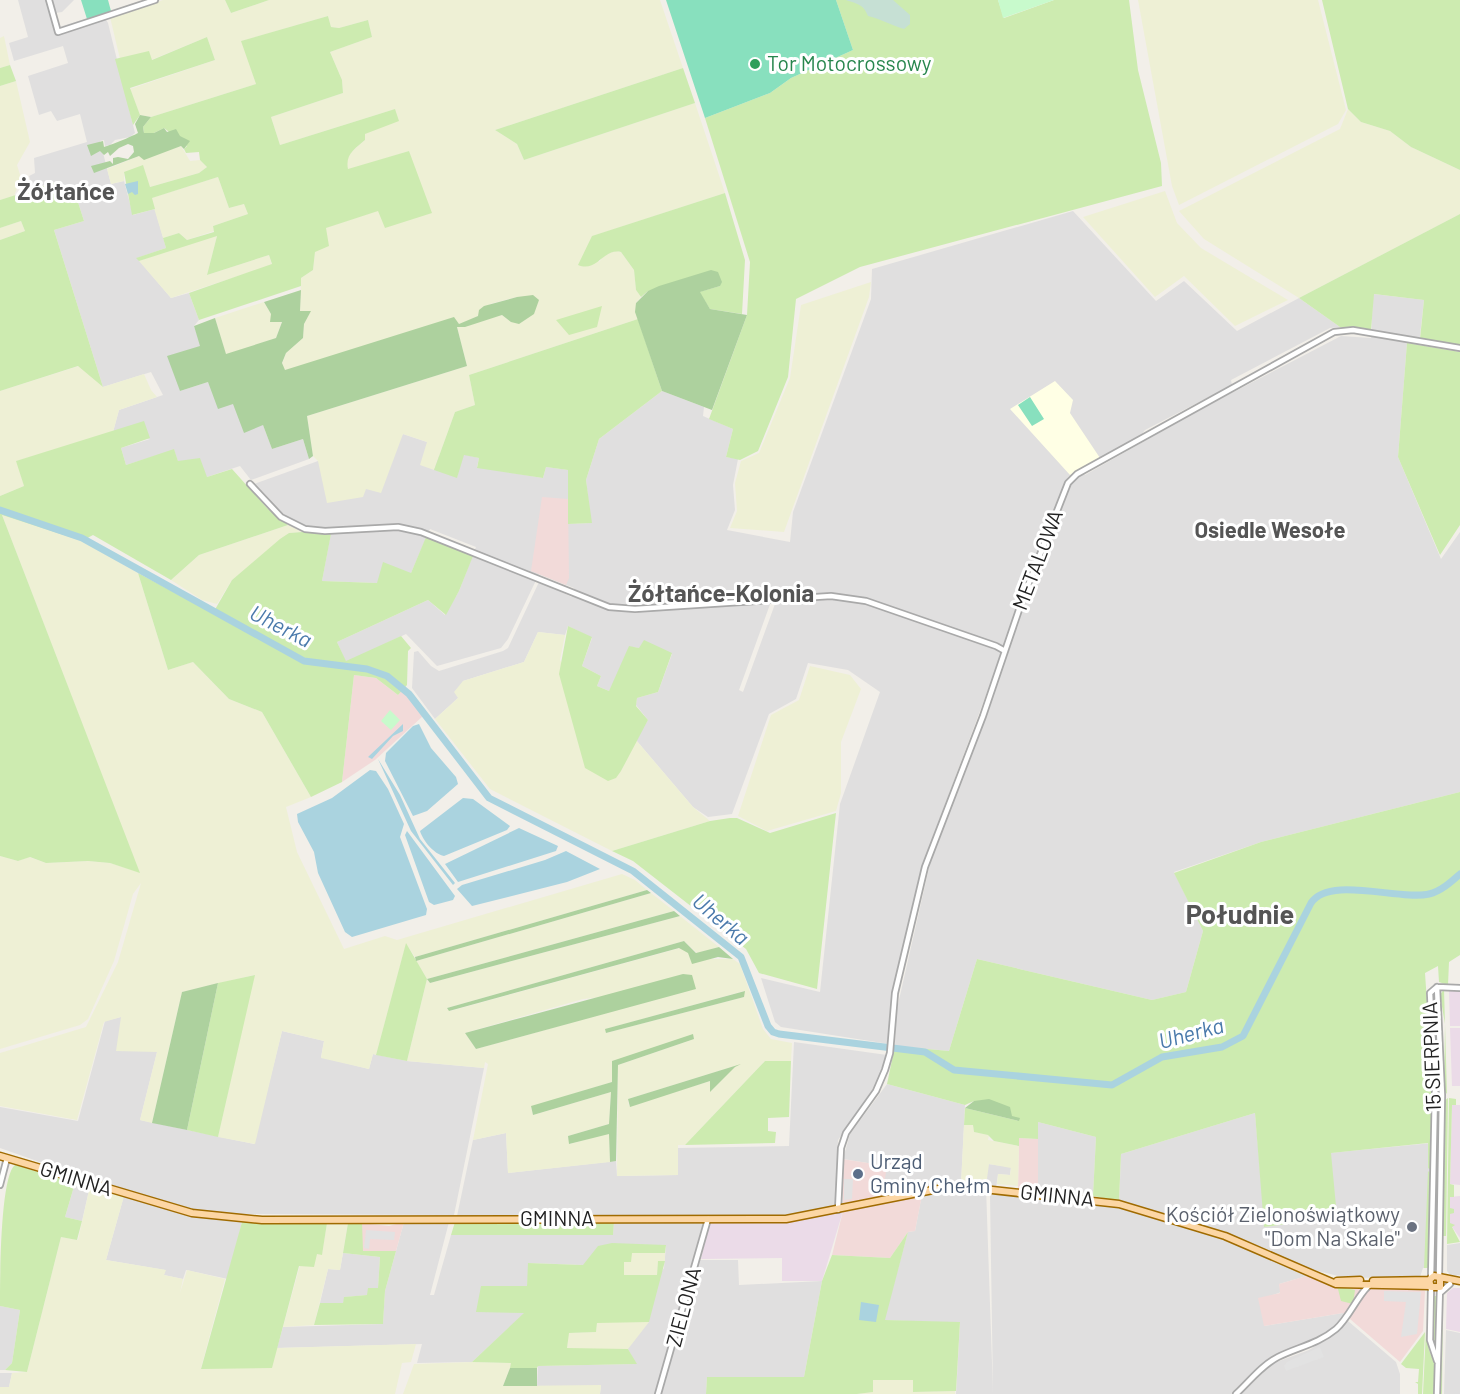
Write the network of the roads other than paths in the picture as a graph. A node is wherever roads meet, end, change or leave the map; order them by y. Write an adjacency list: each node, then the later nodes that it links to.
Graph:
1 (49, 0): 2 (street)
2 (155, 0)
3 (1460, 348): 5 (street, METALOWA)
4 (250, 484): 6 (street)
5 (1009, 640): 6 (street); 8 (street, METALOWA)
6 (993, 645): 7 (street); 8 (street)
7 (999, 651): 8 (street); 9 (street)
8 (1005, 651): 9 (street, METALOWA)
9 (1002, 661): 15 (street, METALOWA)
10 (1437, 987): 11 (street); 18 (street, 15 SIERPNIA); 23 (street, 15 SIERPNIA)
11 (1460, 987)
12 (0, 1156): 13 (main road, GMINNA)
13 (8, 1158): 14 (street); 16 (main road, GMINNA)
14 (0, 1185)
15 (838, 1210): 16 (main road, GMINNA); 17 (main road, GMINNA)
16 (708, 1219): 29 (street, ZIELONA)
17 (1309, 1272): 19 (main road); 24 (main road)
18 (1439, 1275): 20 (main road); 23 (main road); 25 (main road)
19 (1363, 1282): 22 (main road); 23 (main road); 24 (main road); 27 (street)
20 (1450, 1282): 21 (main road); 25 (main road); 26 (street)
21 (1459, 1282)
22 (1372, 1284): 23 (main road); 27 (street)
23 (1429, 1284): 25 (main road); 28 (street)
24 (1348, 1285): 27 (street)
25 (1440, 1286): 26 (street)
26 (1440, 1295): 28 (street)
27 (1360, 1296): 30 (street)
28 (1438, 1364): 31 (street)
29 (658, 1394)
30 (1236, 1394)
31 (1437, 1394)

